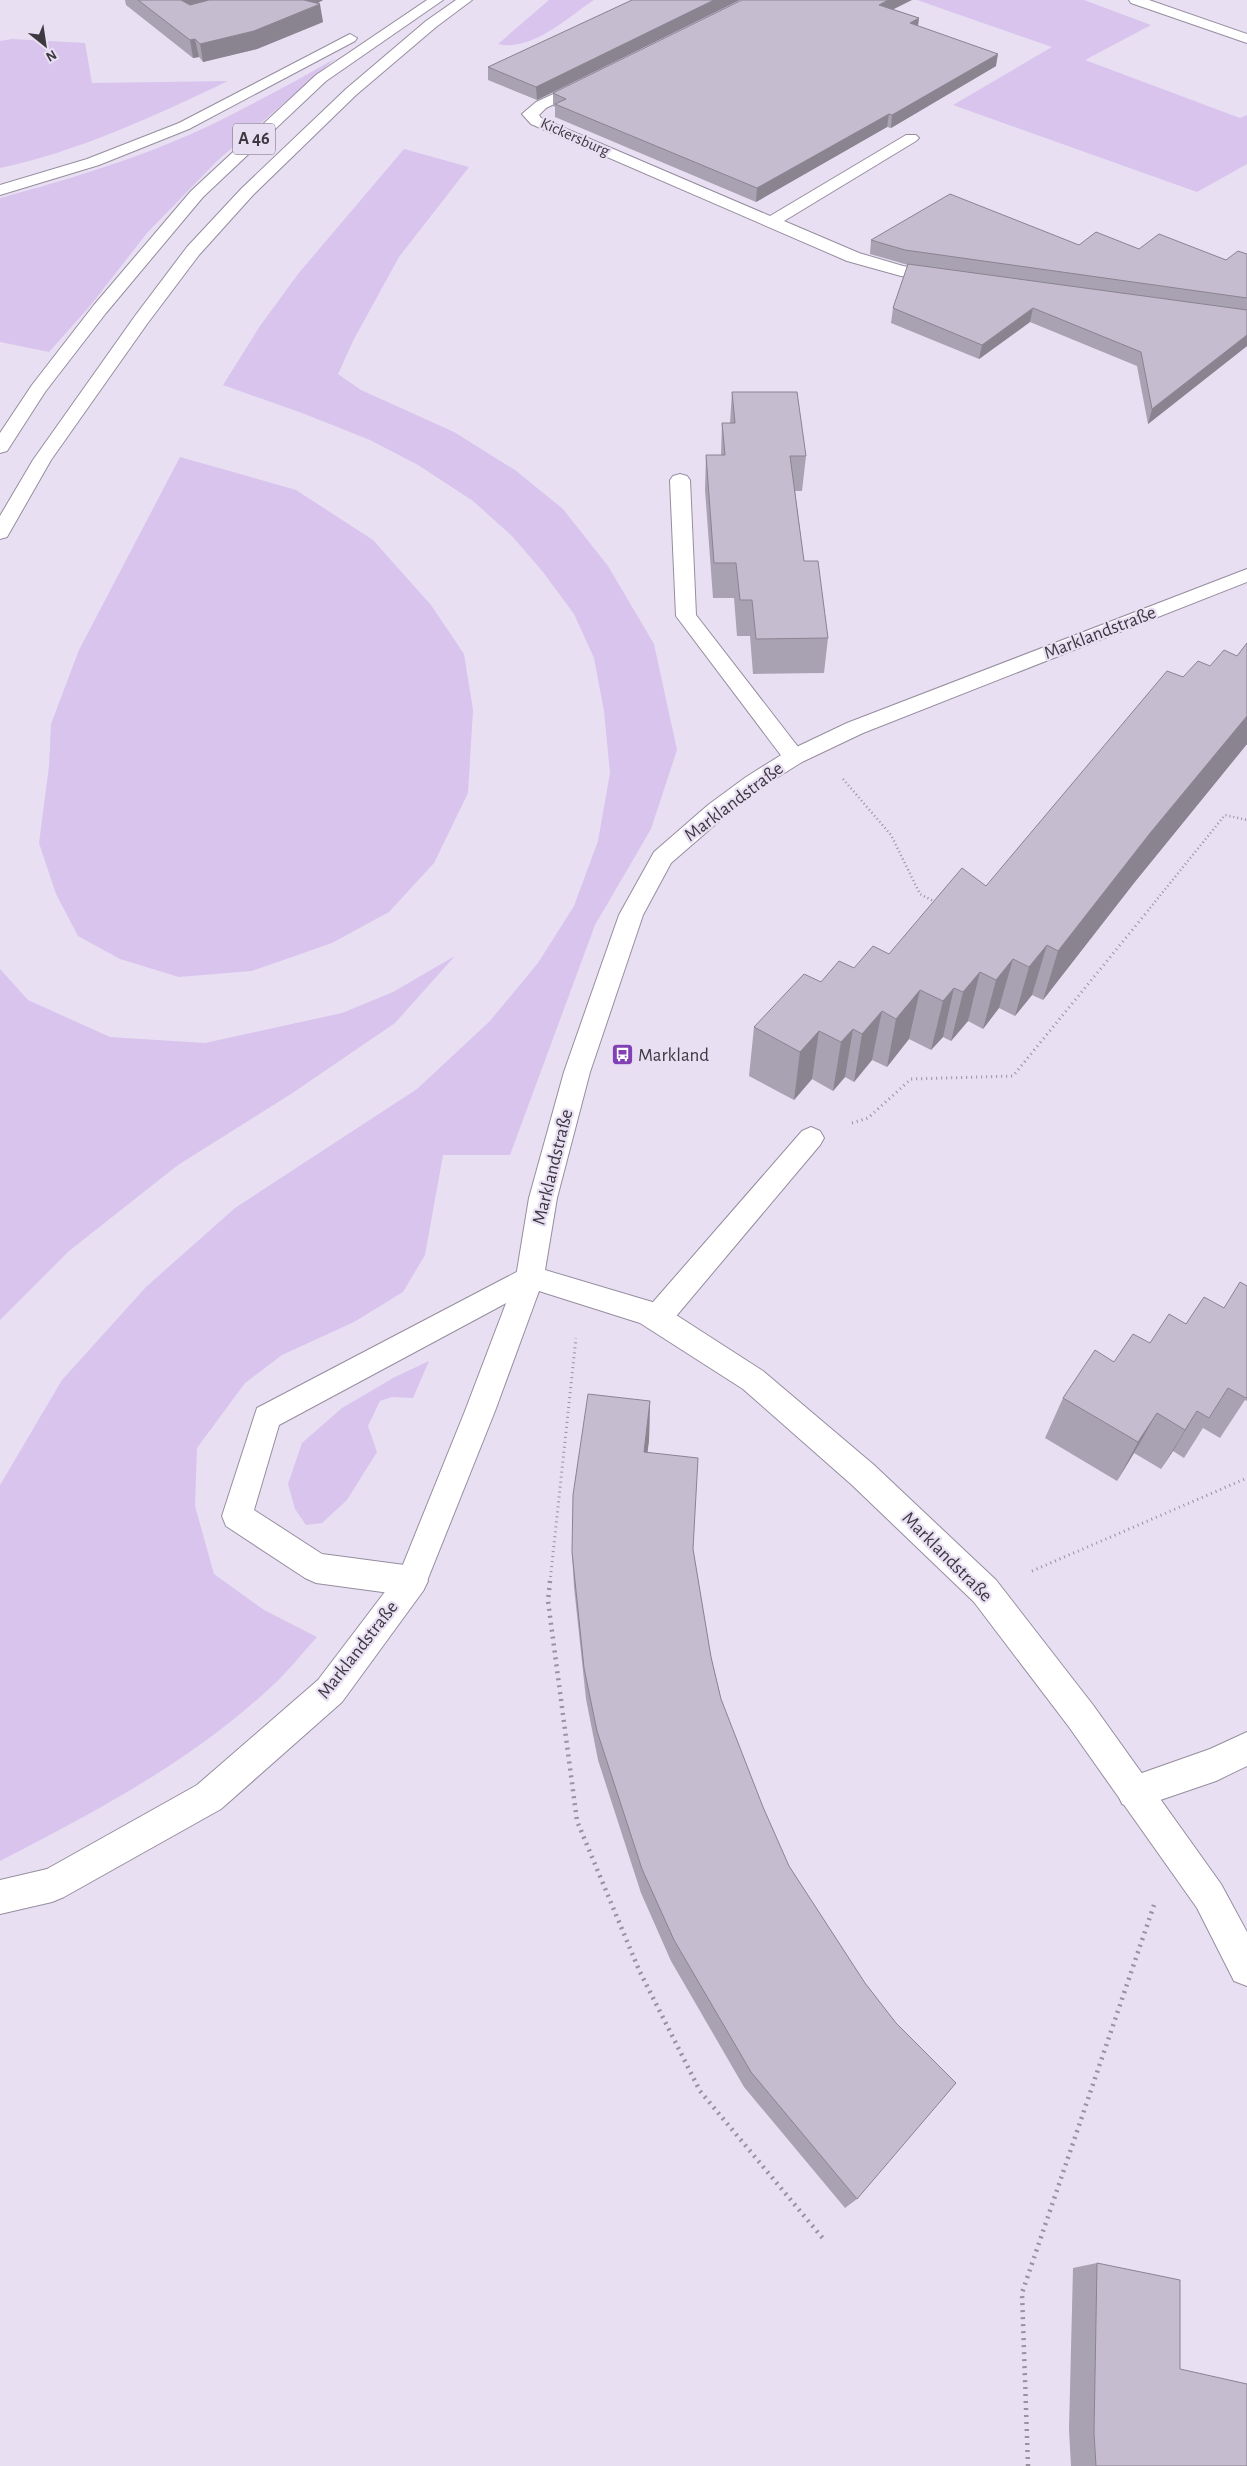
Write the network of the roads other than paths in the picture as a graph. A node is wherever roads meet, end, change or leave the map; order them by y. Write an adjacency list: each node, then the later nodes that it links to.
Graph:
1 (416, 0): 8 (main road)
2 (436, 0): 11 (main road, A 46)
3 (465, 0): 13 (main road, A 46)
4 (1136, 0): 5 (main road)
5 (1247, 39)
6 (603, 75): 9 (main road, Kickersburg)
7 (911, 138): 9 (main road)
8 (0, 190)
9 (771, 222): 10 (main road, Kickersburg)
10 (960, 279)
11 (0, 448)
12 (680, 480): 15 (main road)
13 (0, 533)
14 (1247, 575): 15 (main road, Marklandstraße)
15 (794, 757): 17 (main road, Marklandstraße)
16 (811, 1138): 18 (main road)
17 (530, 1277): 18 (main road, Marklandstraße); 19 (main road, Marklandstraße); 19 (main road)
18 (657, 1318): 21 (main road, Marklandstraße)
19 (412, 1581): 22 (main road, Marklandstraße)
20 (1247, 1749): 21 (main road)
21 (1134, 1792): 23 (main road, Marklandstraße)
22 (0, 1897)
23 (1247, 1968)

